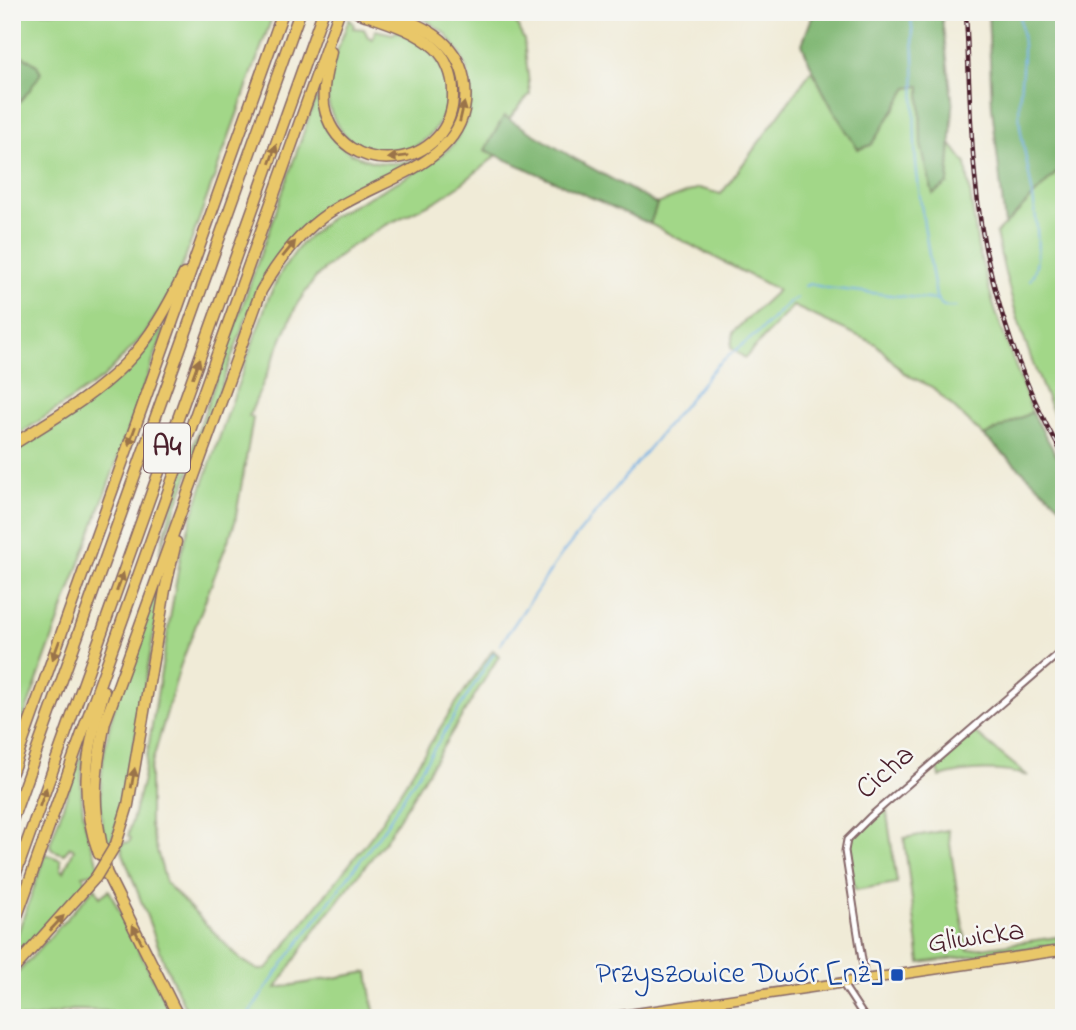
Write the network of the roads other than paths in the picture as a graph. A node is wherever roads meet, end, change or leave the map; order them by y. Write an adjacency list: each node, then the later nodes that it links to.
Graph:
1 (283, 12): 7 (highway)
2 (300, 12): 13 (highway, A4)
3 (323, 12): 15 (highway, A4, one-way to 3)
4 (357, 12): 6 (highway, one-way to 6)
5 (387, 12): 9 (highway, one-way to 5)
6 (339, 13): 10 (highway)
7 (205, 233): 8 (highway); 12 (highway, one-way to 12)
8 (12, 445)
9 (184, 503): 14 (highway, one-way to 9, bridge); 14 (highway)
10 (117, 636): 14 (highway); 16 (highway)
11 (1064, 649): 19 (street, Cicha)
12 (12, 772)
13 (12, 820)
14 (101, 875): 18 (highway, one-way to 14); 23 (highway, one-way to 14)
15 (12, 884)
16 (12, 930)
17 (1064, 950): 19 (main road, Gliwicka)
18 (12, 971)
19 (865, 979): 20 (main road, Gliwicka)
20 (842, 983): 24 (main road, Gliwicka); 25 (street)
21 (51, 1018): 22 (highway)
22 (115, 1018)
23 (179, 1018)
24 (605, 1018)
25 (865, 1018)

